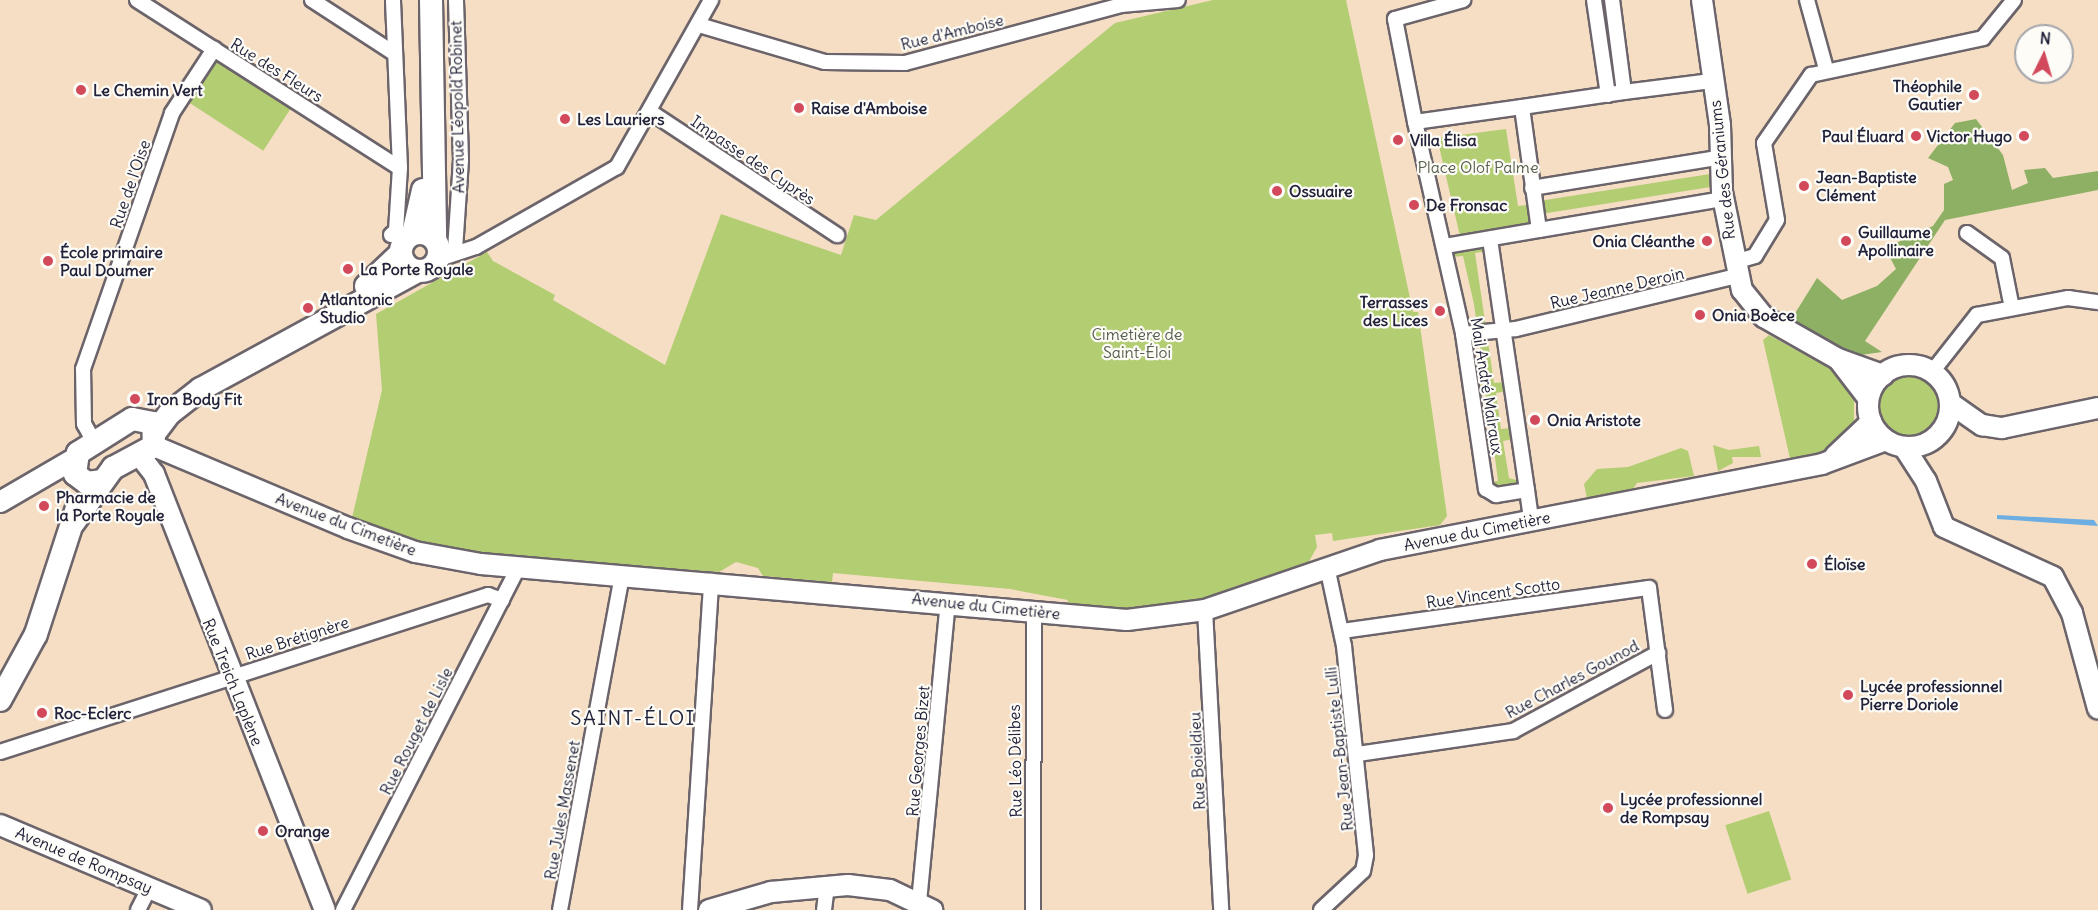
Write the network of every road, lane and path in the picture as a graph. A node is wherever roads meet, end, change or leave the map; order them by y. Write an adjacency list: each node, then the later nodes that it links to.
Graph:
1 (137, 0): 16 (street, Rue des Fleurs)
2 (312, 0): 17 (street)
3 (393, 0): 17 (street)
4 (419, 0): 33 (main road, Avenue Léopold Robinet)
5 (430, 0): 35 (main road, Avenue Léopold Robinet)
6 (456, 0): 35 (street, Avenue Léopold Robinet)
7 (711, 0): 15 (street)
8 (1178, 0): 15 (street, Rue d'Amboise)
9 (1463, 0): 24 (street)
10 (1594, 0): 21 (street)
11 (1612, 0): 20 (street)
12 (1702, 0): 19 (street, Rue des Géraniums)
13 (1807, 0): 18 (street)
14 (2014, 0): 18 (street)
15 (699, 25): 23 (street)
16 (214, 49): 26 (street, Rue des Fleurs); 51 (street, Rue de l'Oise)
17 (395, 54): 26 (street)
18 (1826, 69): 36 (street, Rue Jeanne Deroin)
19 (1711, 81): 20 (street); 25 (street, Rue des Géraniums)
20 (1624, 92): 21 (street)
21 (1608, 95): 22 (street)
22 (1522, 107): 24 (street); 27 (street)
23 (652, 113): 31 (street, Impasse des Cyprès); 35 (street)
24 (1415, 122): 34 (street)
25 (1718, 158): 27 (street); 28 (street, Rue des Géraniums)
26 (400, 168): 33 (street)
27 (1532, 188): 29 (street)
28 (1723, 199): 29 (street); 36 (street, Rue des Géraniums)
29 (1539, 230): 32 (street)
30 (1967, 233): 39 (street)
31 (837, 235)
32 (1490, 239): 34 (street); 40 (street, Mail André Malraux)
33 (402, 241): 35 (main road); 37 (main road); 50 (main road)
34 (1444, 246): 41 (street, Mail André Malraux)
35 (442, 247): 37 (main road)
36 (1735, 269): 40 (street, Rue Jeanne Deroin); 42 (street, Rue des Géraniums)
37 (417, 271): 50 (main road)
38 (2098, 302): 39 (street)
39 (2012, 309): 43 (street)
40 (1504, 328): 41 (street, Rue Jeanne Deroin); 58 (street, Mail André Malraux)
41 (1463, 334): 58 (street, Mail André Malraux)
42 (1838, 359): 44 (street, Rue des Géraniums); 45 (street, Rue des Géraniums)
43 (1932, 372): 44 (street); 46 (street)
44 (1883, 375): 45 (street)
45 (1869, 398): 48 (street)
46 (1950, 403): 49 (street); 53 (street)
47 (2098, 408): 49 (street)
48 (1871, 422): 52 (street); 55 (street, Avenue du Cimetière)
49 (1982, 425): 53 (street)
50 (149, 438): 51 (main road); 56 (main road); 62 (street, Avenue du Cimetière); 71 (street, Rue Treich Laplène)
51 (93, 440): 56 (main road)
52 (1886, 440): 54 (street); 55 (street, Avenue du Cimetière)
53 (1931, 440): 54 (street); 57 (street)
54 (1904, 447): 57 (street)
55 (1822, 464): 60 (street, Avenue du Cimetière)
56 (83, 474): 59 (street); 72 (main road)
57 (1926, 481): 73 (street)
58 (1527, 490): 60 (street, Mail André Malraux)
59 (0, 502)
60 (1531, 520): 61 (street, Avenue du Cimetière)
61 (1327, 567): 67 (street, Avenue du Cimetière); 69 (street, Rue Jean-Baptiste Lulli)
62 (518, 568): 63 (street, Avenue du Cimetière); 65 (street, Rue Rouget de Lisle)
63 (622, 574): 64 (street, Avenue du Cimetière); 85 (street, Rue Jules Massenet)
64 (711, 581): 66 (street, Avenue du Cimetière); 86 (street)
65 (502, 600): 71 (street, Rue Brétignère); 84 (street, Rue Rouget de Lisle)
66 (948, 602): 68 (street, Avenue du Cimetière); 80 (street, Rue Georges Bizet)
67 (1206, 610): 68 (street, Avenue du Cimetière); 90 (street, Rue Boieldieu)
68 (1034, 611): 89 (street, Rue Léo Délibes)
69 (1342, 631): 70 (street, Rue Vincent Scotto); 76 (street, Rue Jean-Baptiste Lulli)
70 (1658, 653): 74 (street); 76 (street, Rue Charles Gounod)
71 (231, 676): 75 (street, Rue Brétignère); 83 (street, Rue Treich Laplène)
72 (0, 700)
73 (2098, 709)
74 (1665, 710)
75 (0, 752)
76 (1358, 754): 91 (street, Rue Jean-Baptiste Lulli)
77 (0, 825): 79 (street, Avenue de Rompsay)
78 (827, 885): 80 (street); 87 (street); 88 (street)
79 (149, 888): 81 (street); 82 (street, Avenue de Rompsay)
80 (926, 906)
81 (138, 910)
82 (201, 910)
83 (325, 910)
84 (343, 910)
85 (560, 910)
86 (690, 910)
87 (708, 910)
88 (824, 910)
89 (1033, 910)
90 (1221, 910)
91 (1321, 910)

